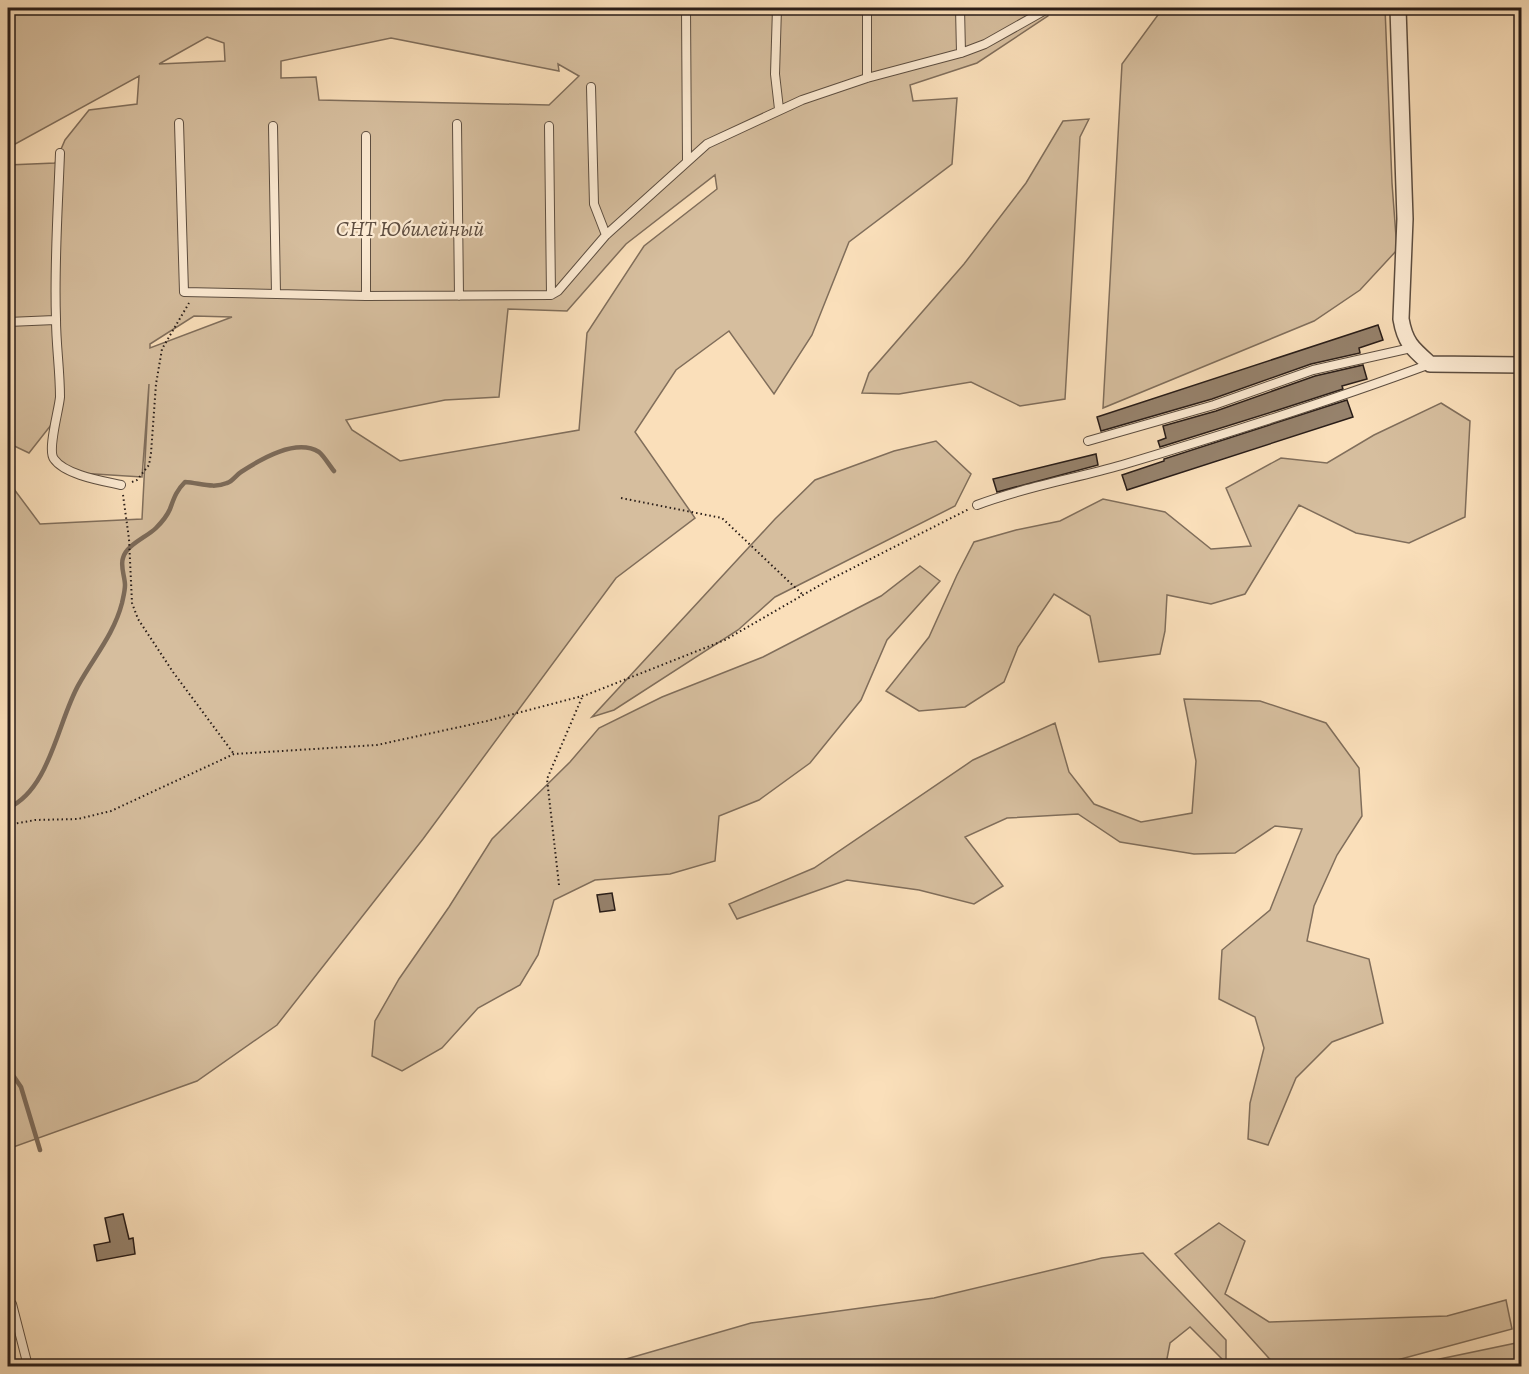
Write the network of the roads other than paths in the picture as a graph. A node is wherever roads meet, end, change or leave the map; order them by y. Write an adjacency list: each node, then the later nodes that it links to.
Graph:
1 (686, 8): 17 (lane)
2 (777, 8): 10 (lane)
3 (867, 8): 8 (lane)
4 (960, 8): 7 (lane)
5 (1049, 8): 7 (lane)
6 (1398, 8): 25 (street)
7 (961, 53): 8 (lane)
8 (867, 78): 10 (lane)
9 (591, 87): 18 (lane)
10 (779, 109): 17 (lane)
11 (179, 123): 19 (lane)
12 (457, 123): 22 (lane)
13 (273, 126): 19 (lane)
14 (549, 126): 20 (lane)
15 (366, 136): 21 (lane)
16 (60, 153): 23 (lane)
17 (687, 161): 18 (lane)
18 (606, 235): 20 (lane)
19 (276, 293): 21 (lane)
20 (551, 294): 22 (lane)
21 (366, 296): 22 (lane)
22 (459, 296)
23 (56, 320): 24 (lane); 29 (lane)
24 (8, 322)
25 (1411, 348): 26 (street); 28 (lane)
26 (1430, 364): 27 (street); 30 (lane)
27 (1521, 365)
28 (1088, 441)
29 (121, 485)
30 (977, 505)
31 (12, 1304): 32 (lane)
32 (28, 1366)

